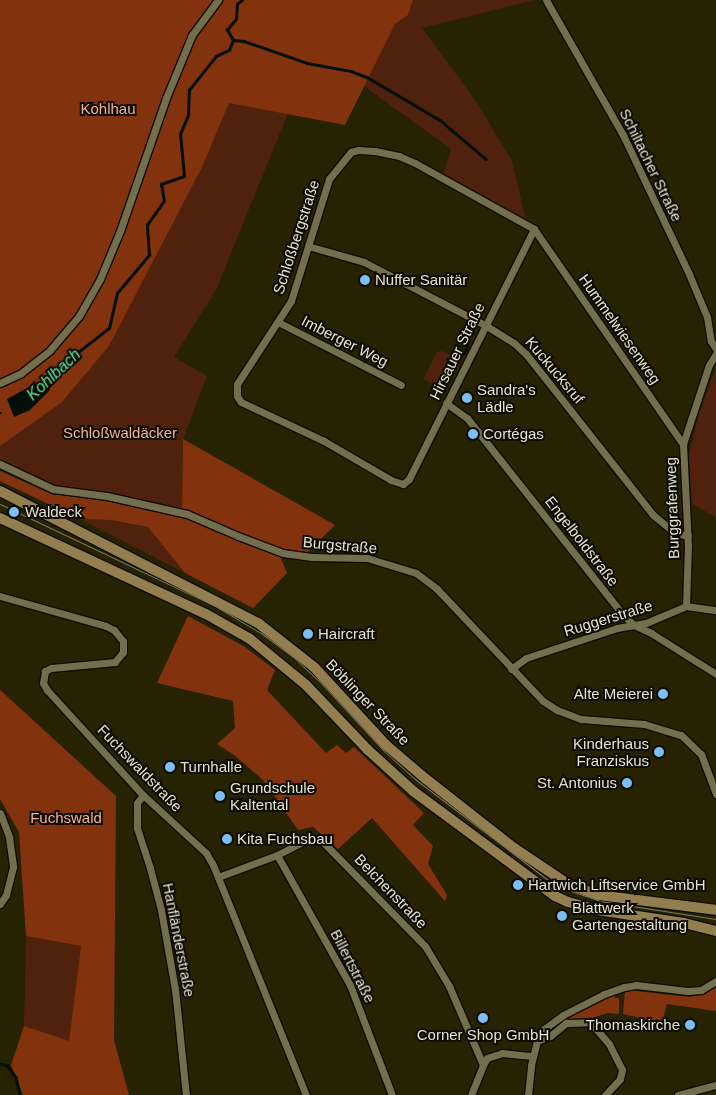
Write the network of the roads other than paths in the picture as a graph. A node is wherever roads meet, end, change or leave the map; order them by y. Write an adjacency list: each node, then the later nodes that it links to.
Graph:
1 (218, 0): 9 (street)
2 (546, 0): 7 (street, Schiltacher Straße)
3 (534, 229): 4 (street, Schloßbergstraße); 6 (street, Hirsauer Straße); 12 (street, Hummelwiesenweg)
4 (308, 246): 5 (street, Schloßbergstraße); 6 (street, Kuckucksruf)
5 (278, 322): 10 (street, Imberger Weg); 14 (street, Schloßbergstraße)
6 (485, 325): 11 (street, Hirsauer Straße); 17 (street, Kuckucksruf)
7 (716, 350)
8 (716, 354): 12 (street, Burggrafenweg)
9 (0, 383)
10 (401, 384)
11 (446, 403): 14 (street, Hirsauer Straße); 21 (street, Engelboldstraße)
12 (683, 444): 17 (street, Burggrafenweg)
13 (0, 464): 22 (street, Burgstraße)
14 (403, 484)
15 (0, 491): 30 (main road, Böblinger Straße)
16 (0, 518): 31 (main road)
17 (688, 536): 19 (street, Burggrafenweg)
18 (0, 596): 25 (street, Fuchswaldstraße)
19 (686, 606): 20 (street); 21 (street, Ruggerstraße)
20 (716, 610)
21 (634, 625): 22 (street, Ruggerstraße); 23 (street, Engelboldstraße)
22 (511, 669): 24 (street, Burgstraße)
23 (716, 674)
24 (716, 794)
25 (143, 795): 28 (street, Fuchswaldstraße); 37 (street, Hanfländerstraße)
26 (0, 813): 29 (street)
27 (277, 854): 28 (street, Belchenstraße); 35 (street, Belchenstraße); 39 (street, Billertstraße)
28 (218, 877): 38 (street, Fuchswaldstraße)
29 (0, 904)
30 (716, 910)
31 (716, 932)
32 (716, 982): 33 (street)
33 (537, 1041): 34 (street); 42 (street)
34 (532, 1056): 35 (street); 41 (street)
35 (483, 1065): 40 (street)
36 (716, 1085): 43 (street)
37 (186, 1095)
38 (306, 1095)
39 (392, 1095)
40 (471, 1095)
41 (528, 1095)
42 (605, 1095)
43 (678, 1095)

